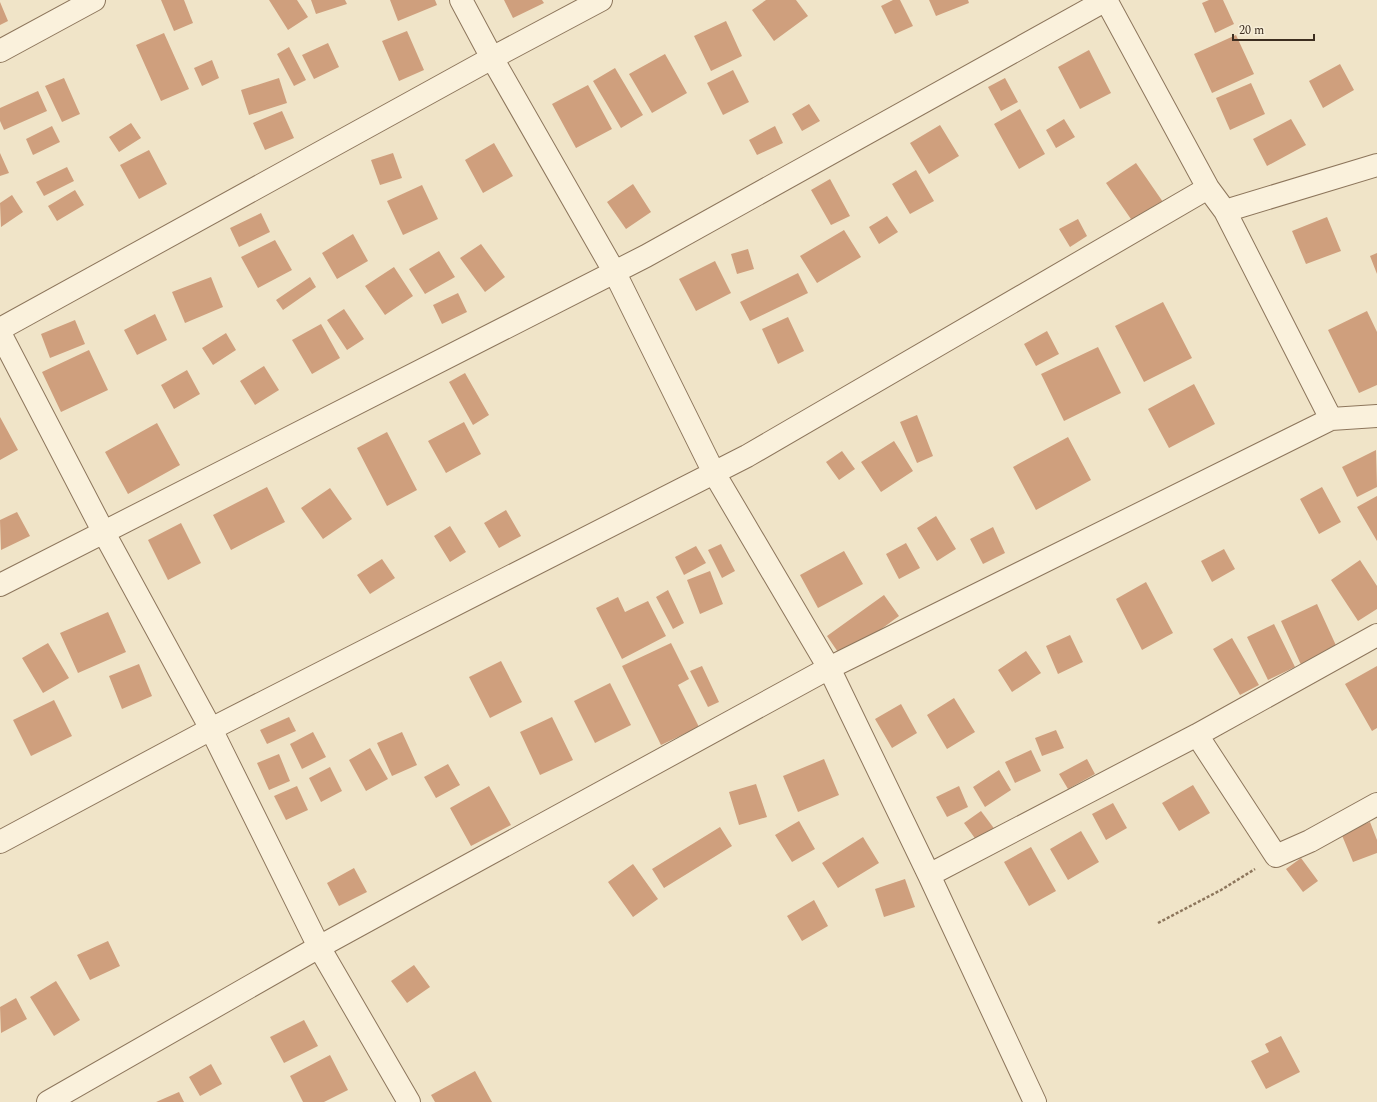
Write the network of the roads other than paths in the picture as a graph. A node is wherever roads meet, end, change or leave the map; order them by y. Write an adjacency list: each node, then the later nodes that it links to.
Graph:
1 (94, 0): 5 (street)
2 (461, 0): 6 (street)
3 (600, 0): 6 (street)
4 (1106, 0): 8 (street); 10 (street)
5 (0, 51)
6 (492, 58): 10 (street); 11 (street)
7 (1377, 165): 9 (street)
8 (1208, 188): 9 (street); 15 (street)
9 (1225, 211): 14 (street)
10 (615, 273): 15 (street); 16 (street)
11 (0, 329)
12 (0, 333): 16 (street)
13 (1377, 416): 14 (street)
14 (1331, 419): 19 (street)
15 (714, 472): 19 (street); 20 (street)
16 (103, 531): 17 (street); 20 (street)
17 (0, 585)
18 (1377, 635): 21 (street)
19 (829, 668): 24 (street); 25 (street)
20 (211, 729): 23 (street); 25 (street)
21 (1197, 736): 22 (street); 24 (street)
22 (1377, 804)
23 (0, 842)
24 (929, 875): 28 (street)
25 (319, 947): 26 (street); 27 (street)
26 (48, 1102)
27 (409, 1102)
28 (1034, 1102)

